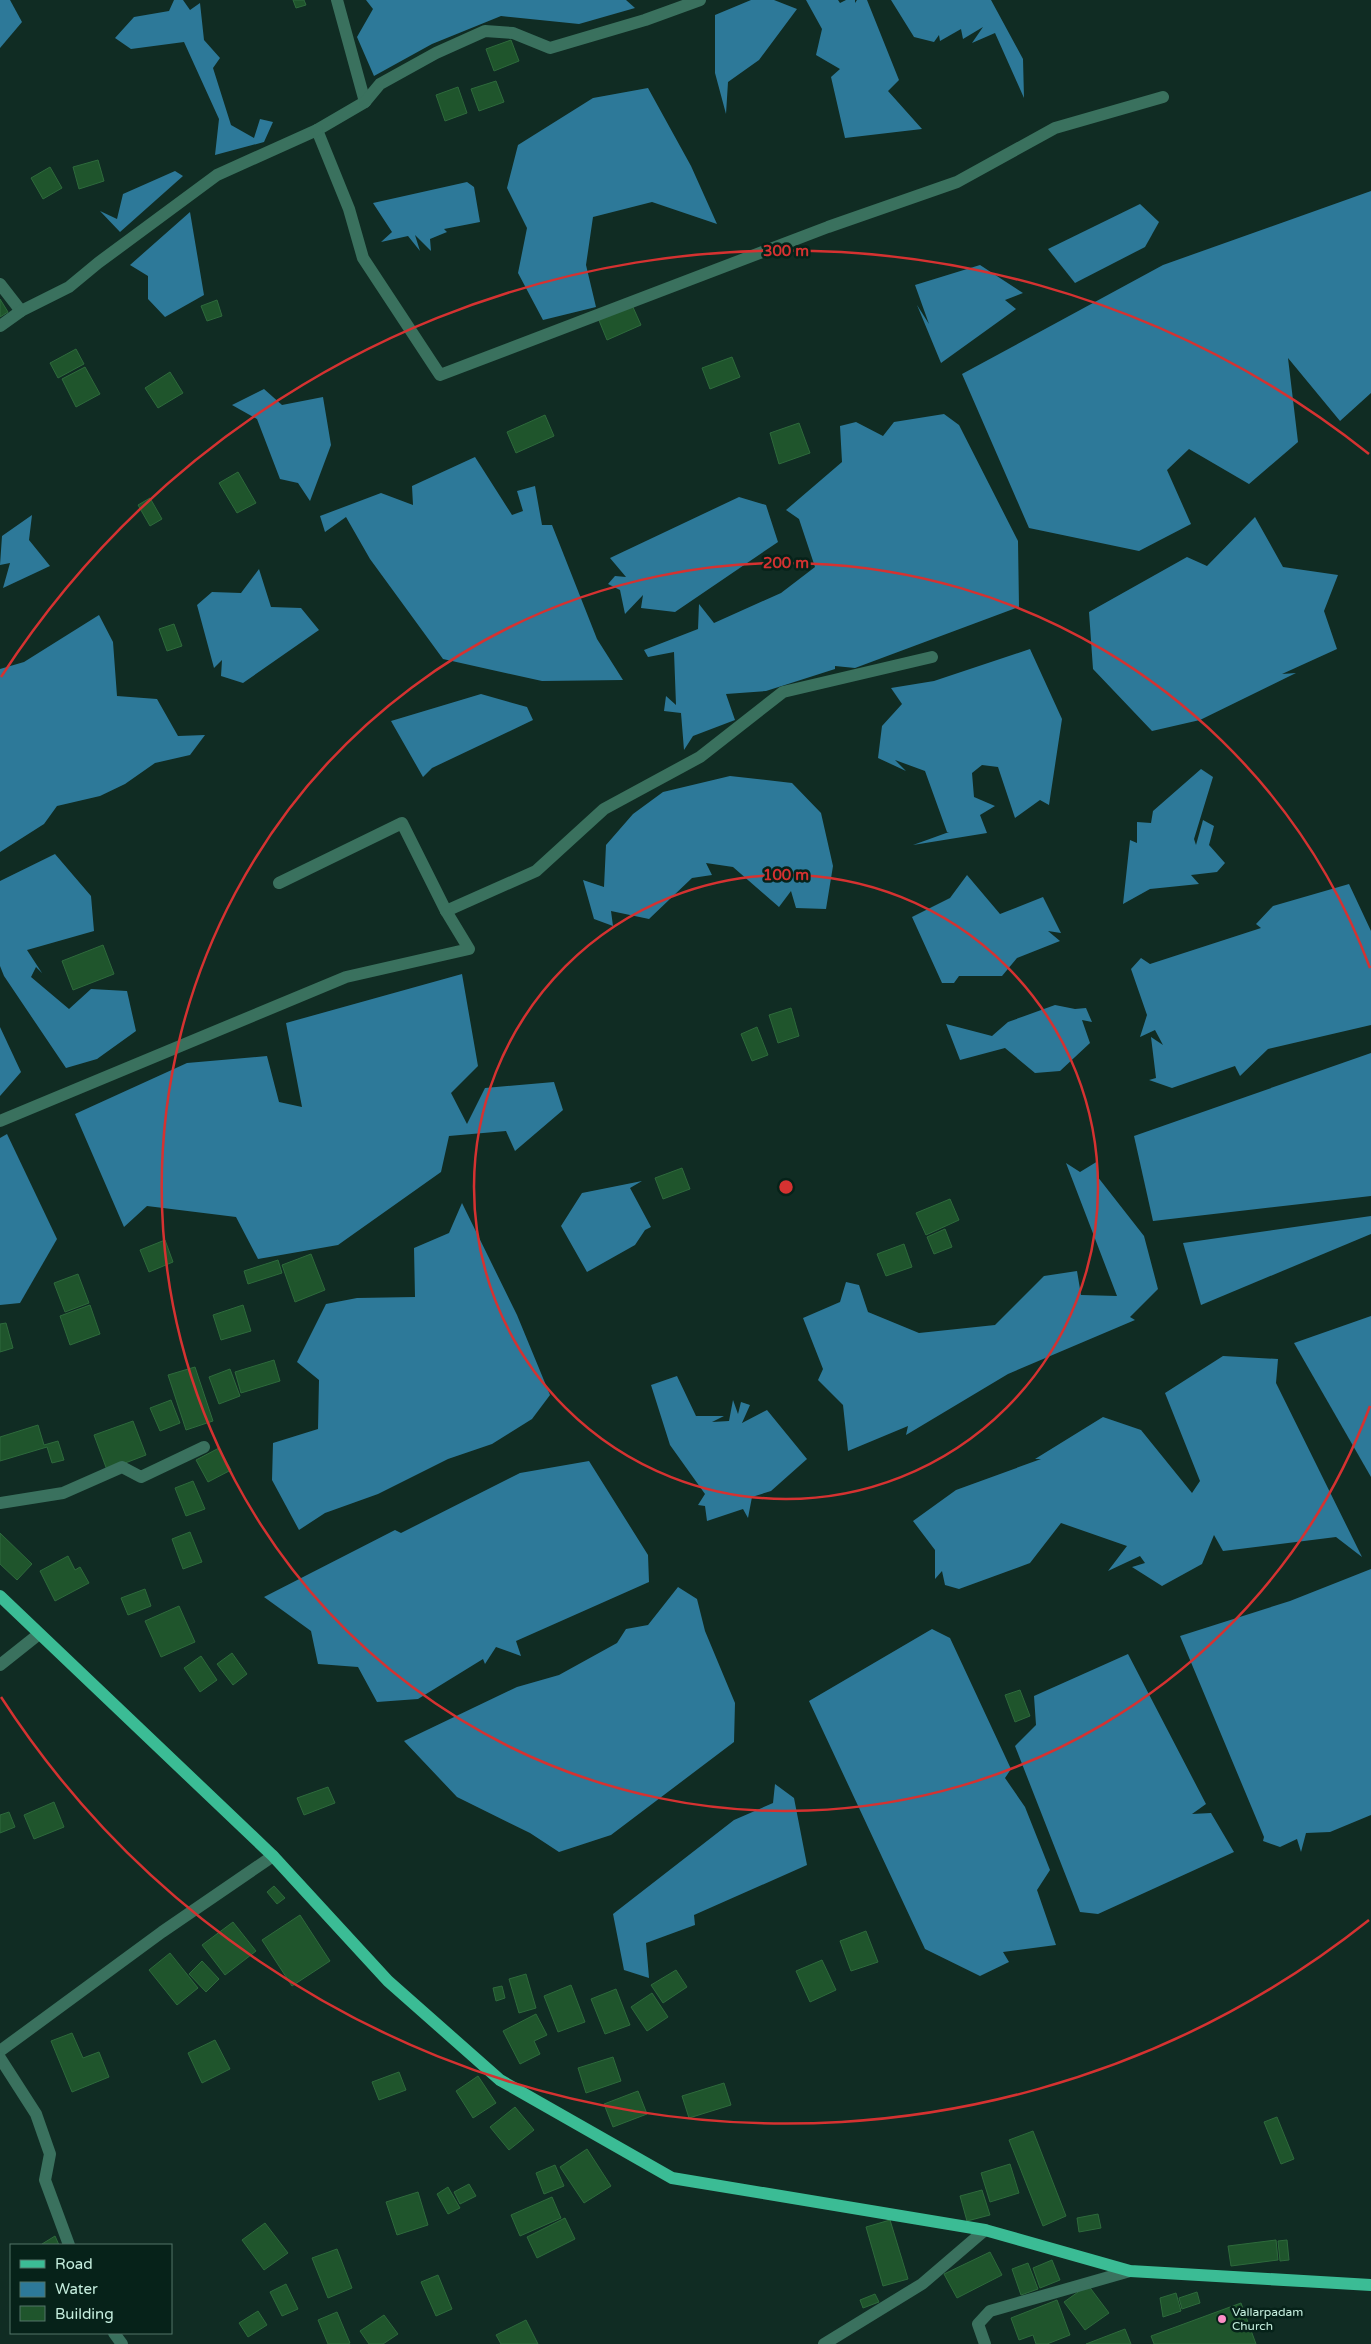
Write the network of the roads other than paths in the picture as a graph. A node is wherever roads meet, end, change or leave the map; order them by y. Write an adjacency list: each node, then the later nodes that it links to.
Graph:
1 (337, 0): 4 (street)
2 (700, 0): 4 (street)
3 (1163, 97): 5 (street)
4 (365, 102): 5 (street)
5 (317, 130): 7 (street)
6 (0, 284): 7 (street)
7 (21, 311): 8 (street)
8 (0, 326)
9 (932, 657): 11 (street)
10 (278, 883): 11 (street)
11 (446, 912): 12 (street)
12 (0, 1121)
13 (204, 1447): 14 (street)
14 (0, 1503)
15 (0, 1596): 16 (main road)
16 (39, 1634): 17 (street); 18 (main road)
17 (0, 1664)
18 (274, 1856): 19 (street); 21 (main road)
19 (0, 2051)
20 (0, 2058): 22 (street)
21 (985, 2230): 23 (main road); 25 (street)
22 (69, 2244)
23 (1130, 2271): 24 (main road); 26 (street)
24 (1371, 2285)
25 (824, 2344)
26 (985, 2344)

